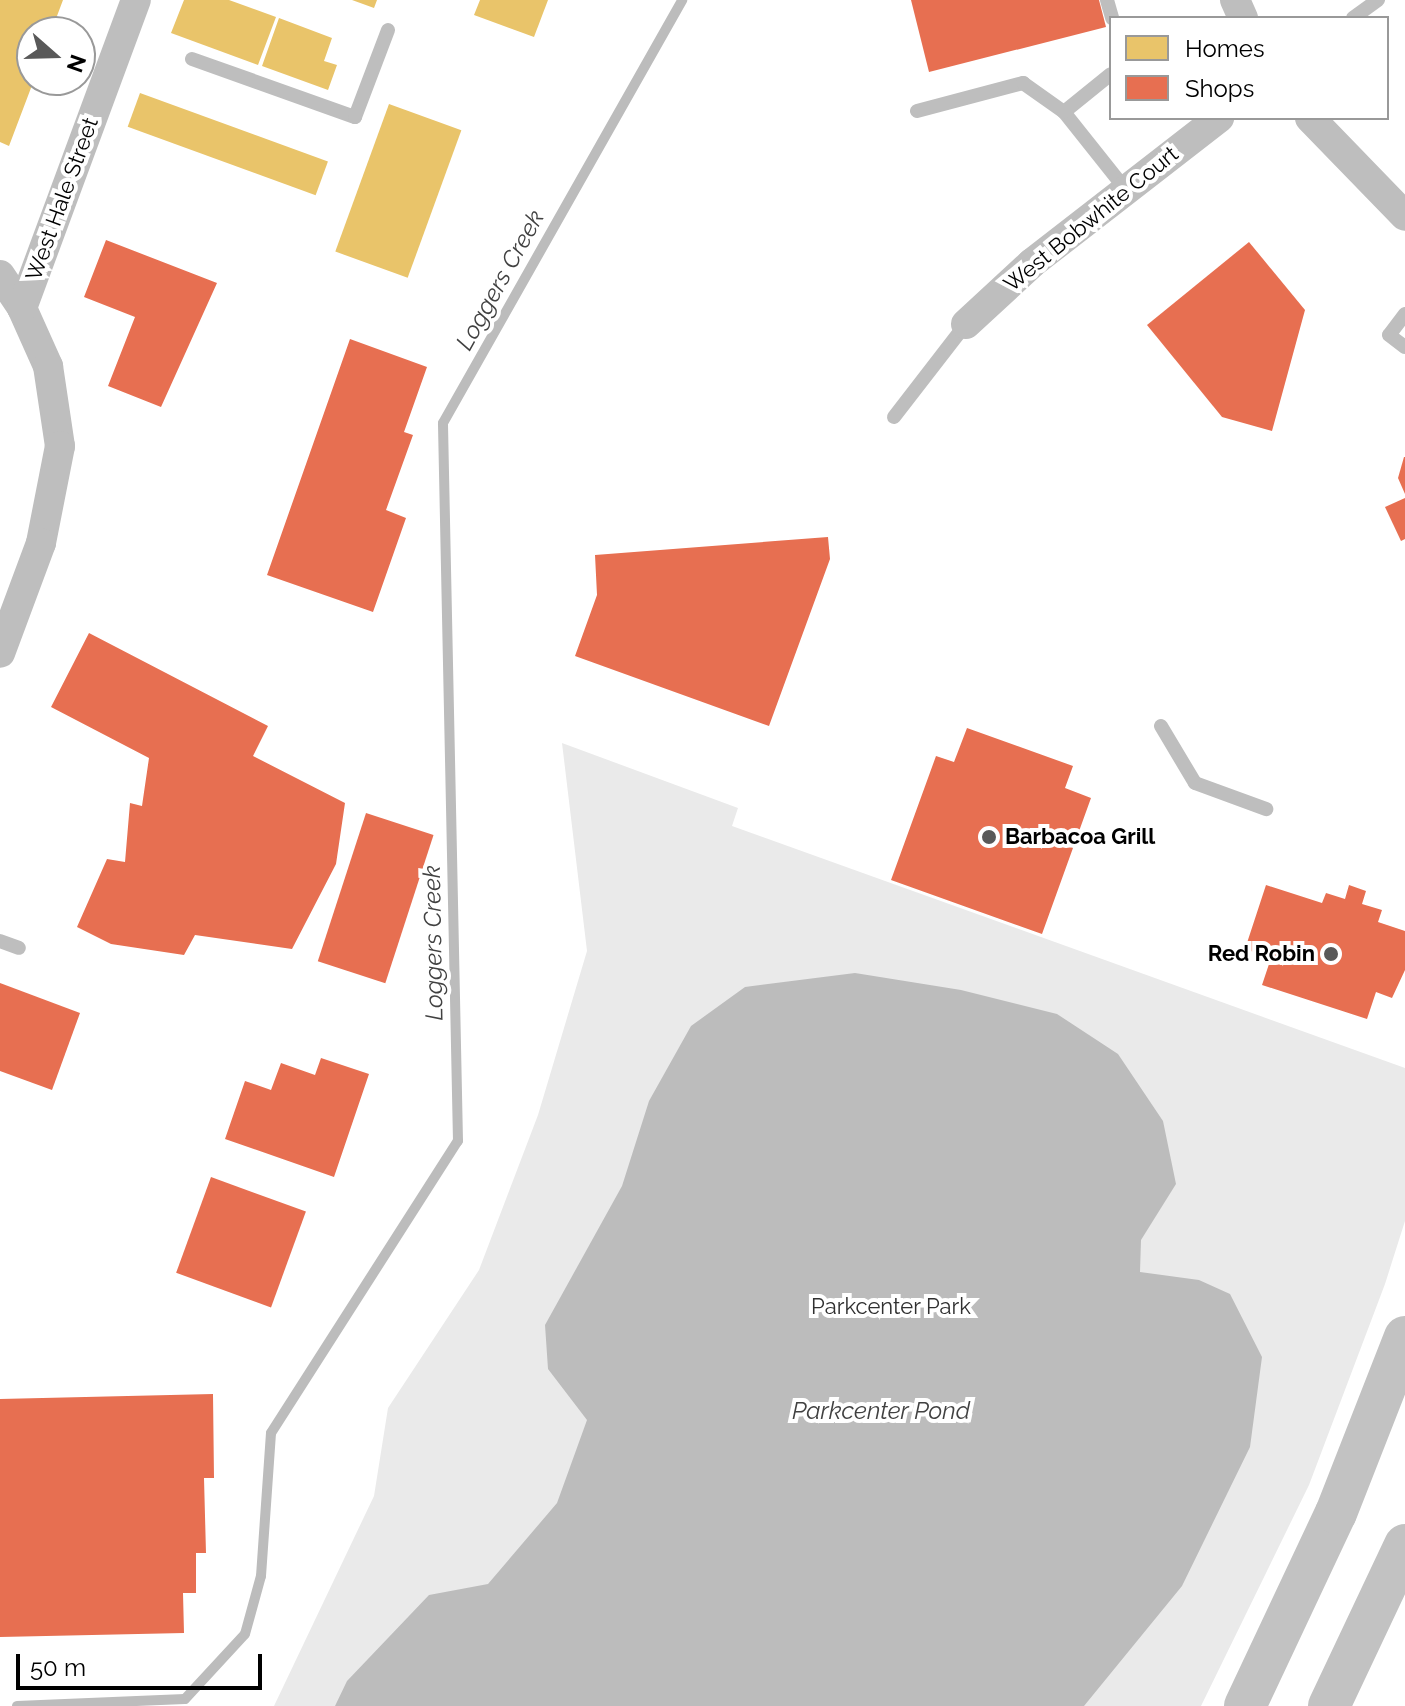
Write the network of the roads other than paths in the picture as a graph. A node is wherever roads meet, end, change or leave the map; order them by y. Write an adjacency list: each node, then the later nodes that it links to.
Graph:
1 (136, 0): 14 (street, West Hale Street)
2 (1378, 0): 3 (lane)
3 (1356, 16)
4 (388, 30): 5 (lane)
5 (192, 59)
6 (1109, 76): 8 (lane)
7 (917, 111): 8 (lane)
8 (1064, 112): 11 (lane)
9 (1216, 120): 11 (street, West Bobwhite Court)
10 (1312, 120): 12 (street)
11 (1126, 190): 16 (street, West Bobwhite Court)
12 (1405, 216)
13 (0, 275): 14 (street)
14 (22, 308): 19 (street)
15 (1405, 314): 17 (lane)
16 (966, 324): 18 (lane)
17 (1405, 347)
18 (894, 417)
19 (6, 630)
20 (1161, 726): 21 (lane)
21 (1266, 809)
22 (0, 941): 23 (lane)
23 (19, 948)
24 (1405, 1337): 26 (main road)
25 (1399, 1560): 27 (main road)
26 (1245, 1706)
27 (1329, 1706)

